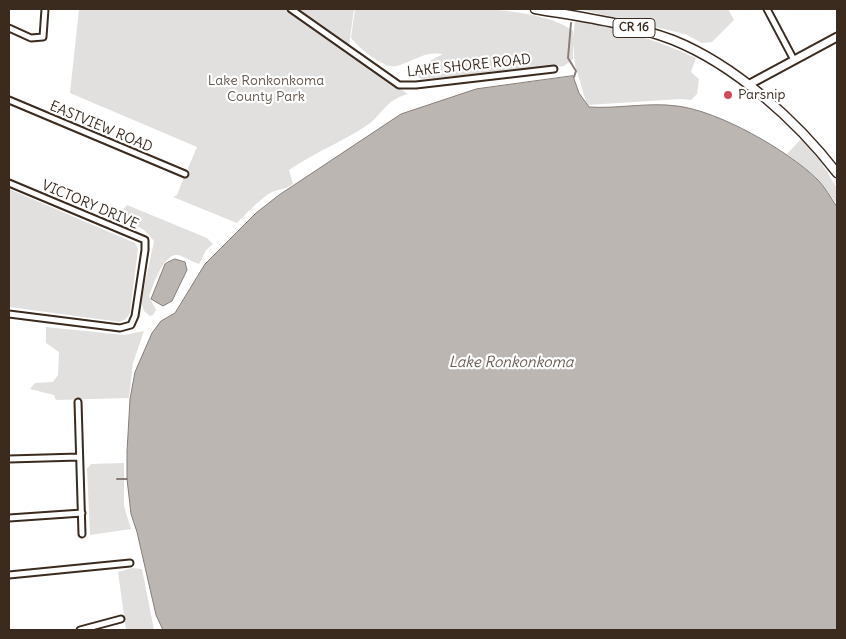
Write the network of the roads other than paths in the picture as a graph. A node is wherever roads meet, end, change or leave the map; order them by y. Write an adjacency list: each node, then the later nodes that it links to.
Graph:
1 (45, 9): 5 (street)
2 (291, 9): 8 (street, LAKE SHORE ROAD)
3 (535, 9): 9 (main road, CR 16)
4 (766, 9): 7 (street)
5 (9, 28)
6 (837, 36): 7 (street)
7 (794, 60): 9 (street)
8 (554, 68)
9 (748, 86): 11 (main road, CR 16)
10 (9, 100): 12 (street, EASTVIEW ROAD)
11 (837, 173)
12 (185, 174)
13 (9, 183): 14 (street, VICTORY DRIVE)
14 (9, 314)
15 (78, 402): 16 (street)
16 (79, 457): 17 (street); 18 (street)
17 (9, 459)
18 (82, 513): 19 (street); 20 (street)
19 (9, 518)
20 (82, 534)
21 (130, 564): 22 (street)
22 (9, 574)
23 (121, 619): 24 (street)
24 (80, 630)

